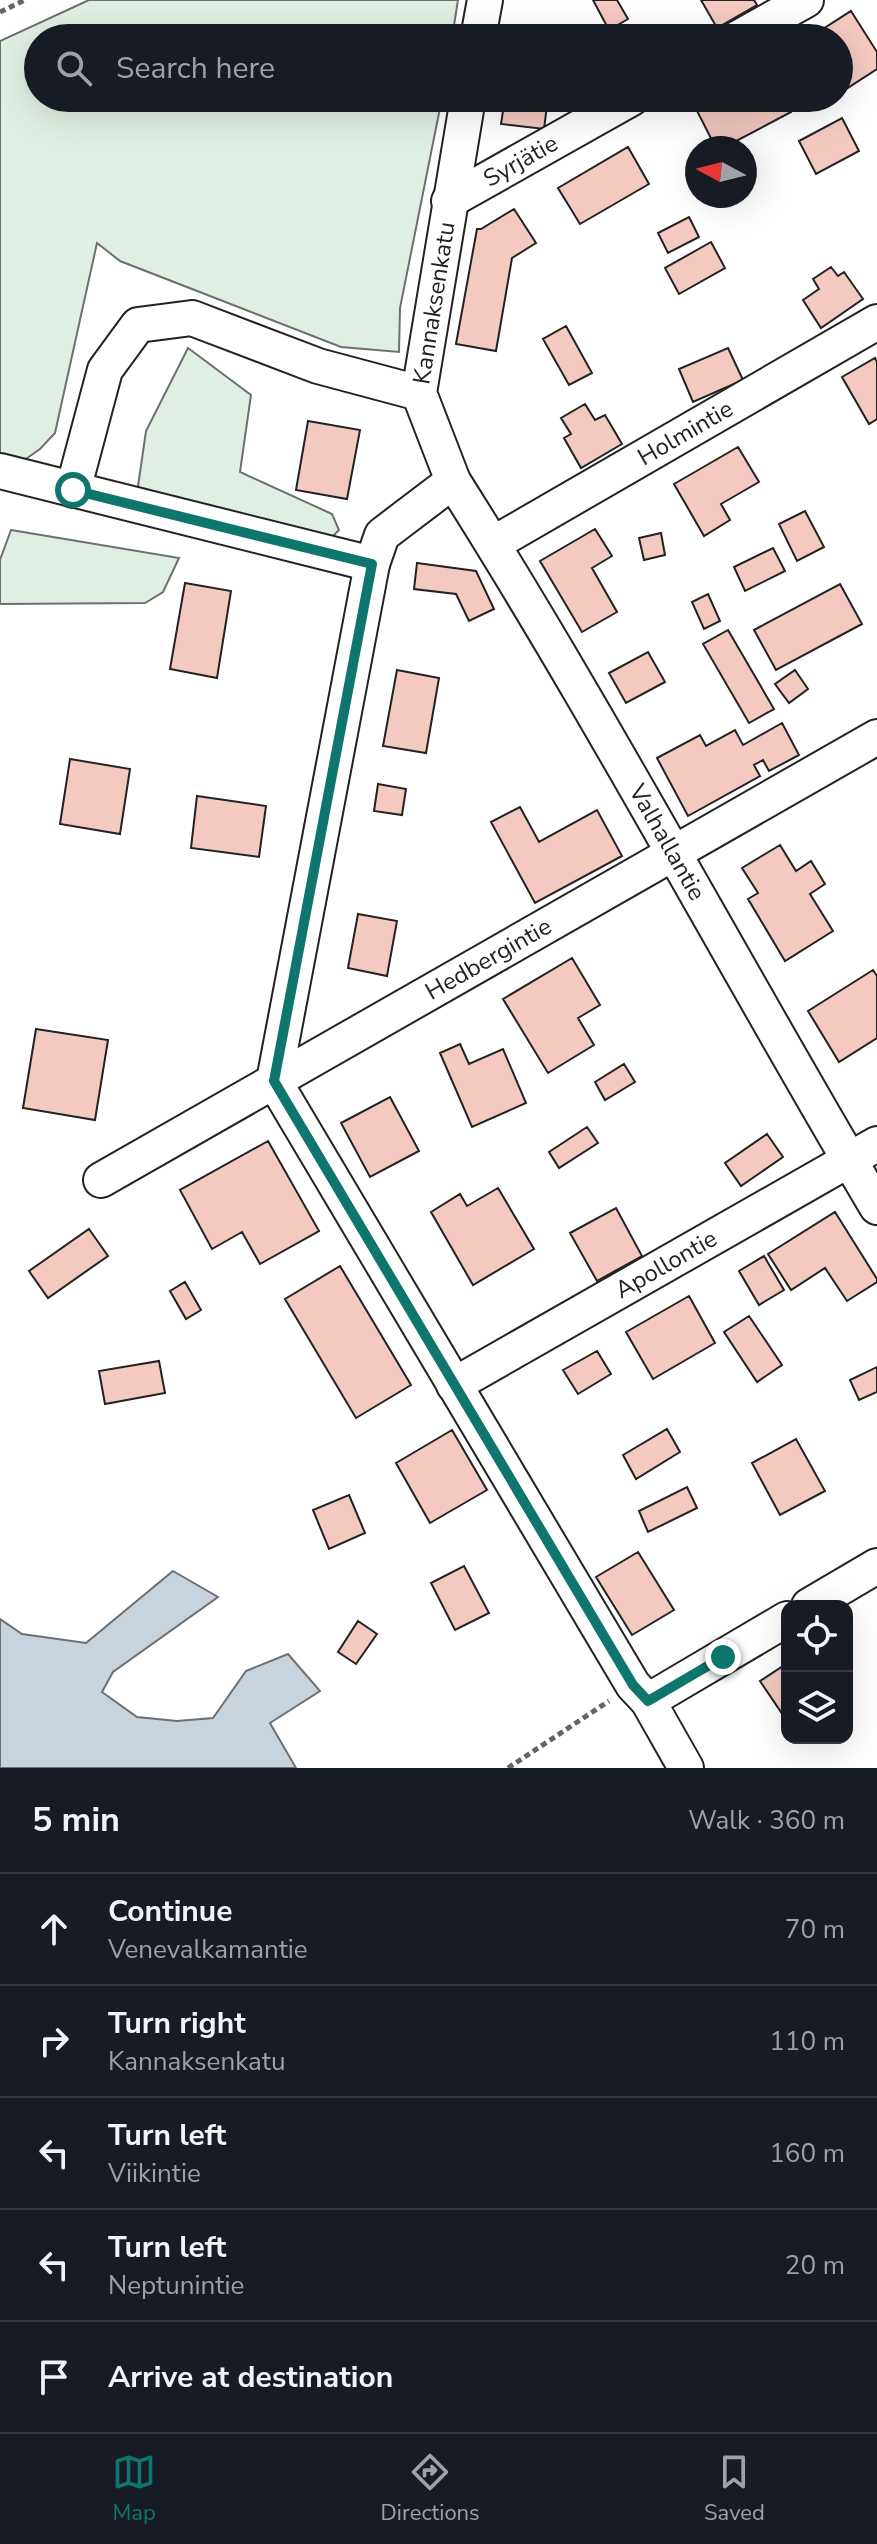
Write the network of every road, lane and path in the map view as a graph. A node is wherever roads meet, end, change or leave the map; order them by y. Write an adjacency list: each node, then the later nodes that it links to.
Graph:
1 (25, 0): 4 (path)
2 (485, 0): 5 (street)
3 (806, 0): 6 (street)
4 (0, 12)
5 (481, 24)
6 (763, 24)
7 (465, 112): 9 (street, Kannaksenkatu)
8 (607, 112): 9 (street, Syrjätie)
9 (449, 201): 11 (street, Kannaksenkatu)
10 (877, 322): 15 (street, Holmintie)
11 (419, 393): 13 (street, Kannaksenkatu); 14 (street)
12 (0, 471): 14 (street)
13 (453, 481): 15 (street, Valhallantie); 16 (street)
14 (73, 490): 16 (street)
15 (493, 544): 18 (street, Valhallantie)
16 (372, 564): 19 (street)
17 (877, 737): 18 (street, Hedbergintie)
18 (674, 853): 19 (street, Hedbergintie); 20 (street, Valhallantie)
19 (274, 1081): 21 (street, Hedbergintie); 23 (street)
20 (863, 1152): 22 (street, Valhallantie); 23 (street, Apollontie)
21 (101, 1180)
22 (877, 1207)
23 (454, 1385): 27 (street)
24 (877, 1566): 25 (street)
25 (819, 1600)
26 (781, 1622): 27 (street)
27 (640, 1693): 28 (path); 29 (street)
28 (508, 1768)
29 (686, 1768)

